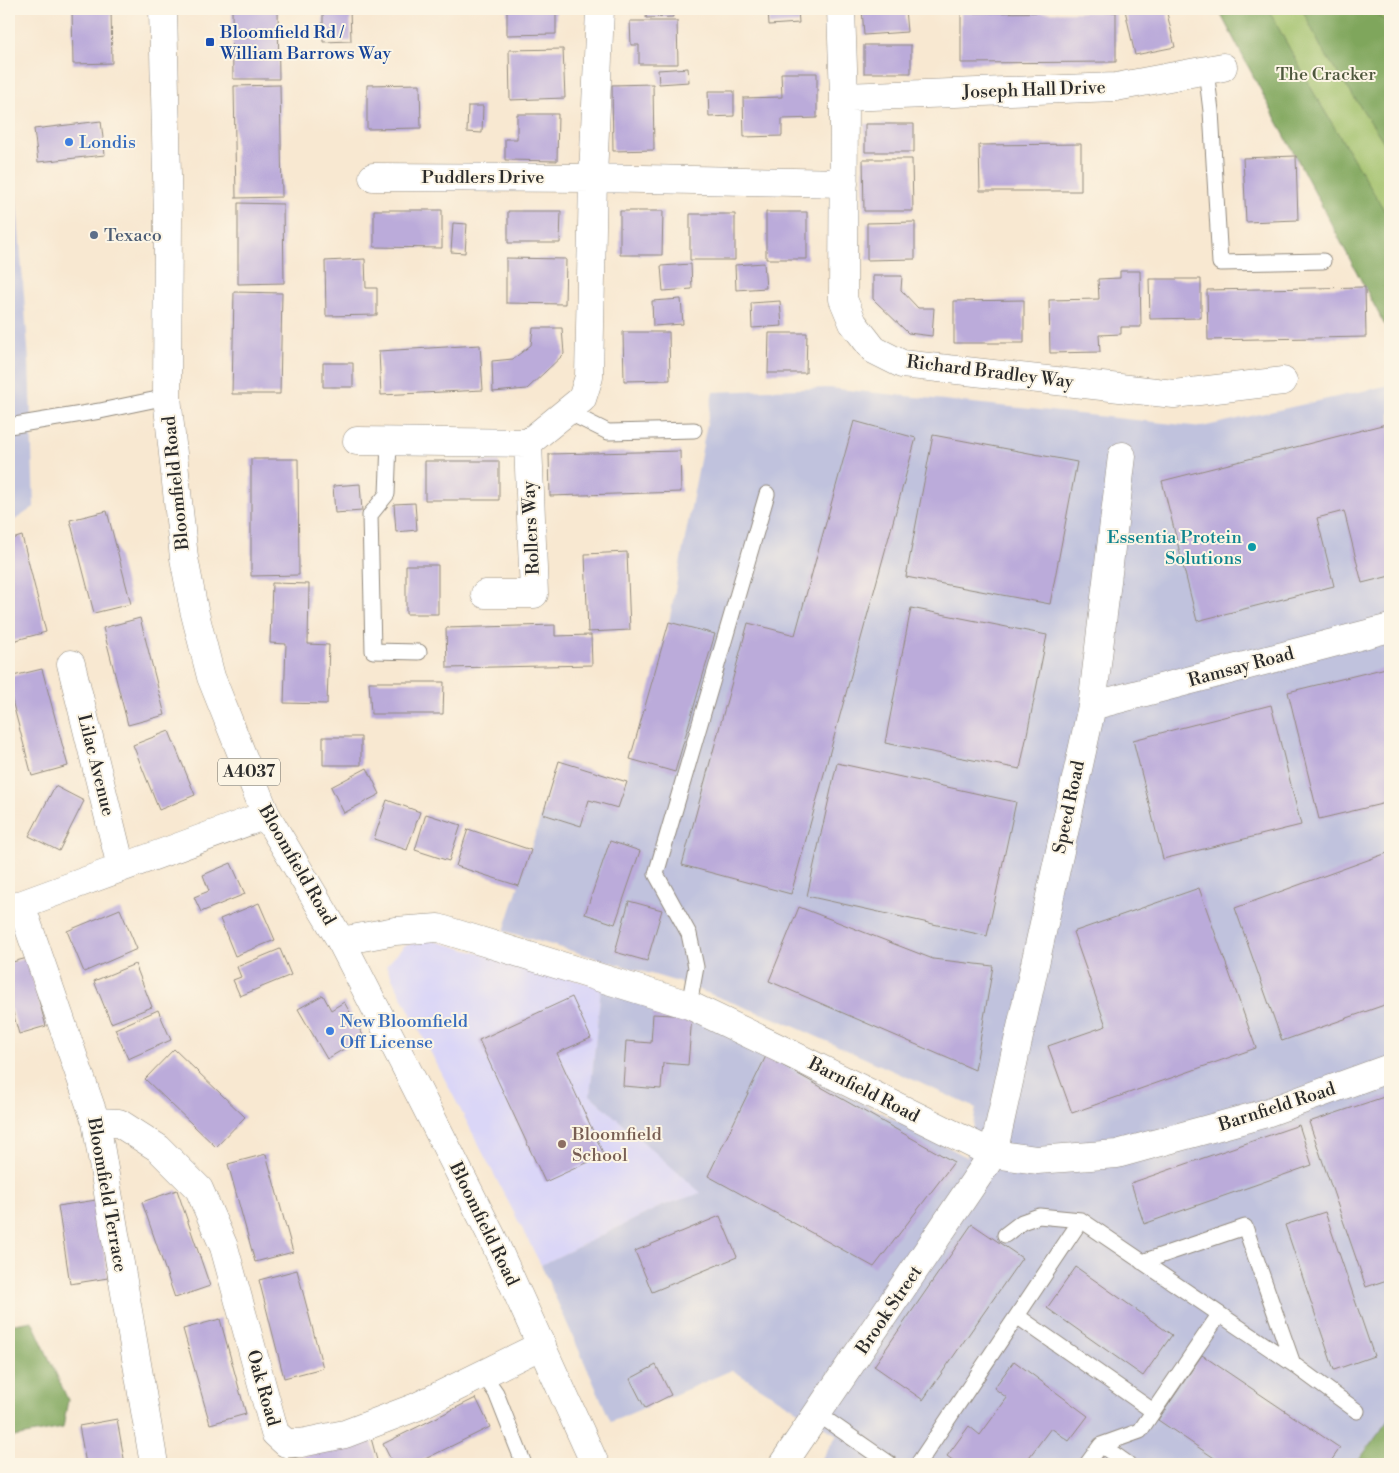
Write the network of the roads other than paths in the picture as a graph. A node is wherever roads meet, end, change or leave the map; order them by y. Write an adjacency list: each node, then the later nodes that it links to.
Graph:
1 (163, 9): 11 (street, Bloomfield Road / A4037)
2 (600, 9): 7 (street)
3 (841, 9): 5 (street, Richard Bradley Way)
4 (1214, 69): 5 (street, Joseph Hall Drive); 9 (lane)
5 (844, 96): 8 (street, Richard Bradley Way)
6 (373, 177): 7 (street, Puddlers Drive)
7 (594, 178): 8 (street); 12 (street)
8 (844, 183): 10 (street, Richard Bradley Way)
9 (1324, 261)
10 (1283, 381)
11 (167, 397): 13 (lane); 25 (street, Bloomfield Road / A4037)
12 (566, 411): 14 (lane); 17 (street)
13 (9, 426)
14 (694, 430)
15 (357, 441): 16 (street)
16 (389, 442): 17 (street); 22 (lane)
17 (528, 443): 20 (street, Rollers Way)
18 (1122, 456): 24 (street, Speed Road)
19 (767, 494): 29 (lane)
20 (485, 594)
21 (1390, 628): 24 (street, Ramsay Road)
22 (420, 652)
23 (71, 664): 26 (street, Lilac Avenue)
24 (1092, 706): 32 (street, Speed Road)
25 (266, 815): 26 (street, Bloomfield Terrace); 28 (street, Bloomfield Road / A4037)
26 (121, 867): 27 (street, Bloomfield Terrace)
27 (15, 907): 31 (street, Bloomfield Terrace)
28 (341, 941): 29 (street, Barnfield Road); 38 (street, Bloomfield Road / A4037)
29 (689, 1005): 32 (street, Barnfield Road)
30 (1390, 1068): 32 (street, Barnfield Road)
31 (96, 1122): 40 (street, Oak Road); 45 (street, Bloomfield Terrace)
32 (993, 1154): 43 (street, Brook Street)
33 (1081, 1220): 34 (lane); 35 (lane); 37 (lane)
34 (1005, 1235)
35 (1142, 1262): 36 (lane); 39 (lane)
36 (1219, 1315): 39 (lane); 41 (lane)
37 (1017, 1316): 41 (lane); 50 (lane)
38 (542, 1345): 40 (street, Oak Road); 47 (street, Bloomfield Road / A4037)
39 (1293, 1364): 42 (lane)
40 (483, 1374): 46 (lane)
41 (1153, 1411): 44 (lane)
42 (1357, 1411)
43 (818, 1414): 48 (street, Brook Street); 49 (lane)
44 (1101, 1445): 51 (lane); 52 (lane)
45 (154, 1464)
46 (524, 1464)
47 (595, 1464)
48 (783, 1464)
49 (890, 1464)
50 (918, 1464)
51 (1087, 1464)
52 (1128, 1464)

